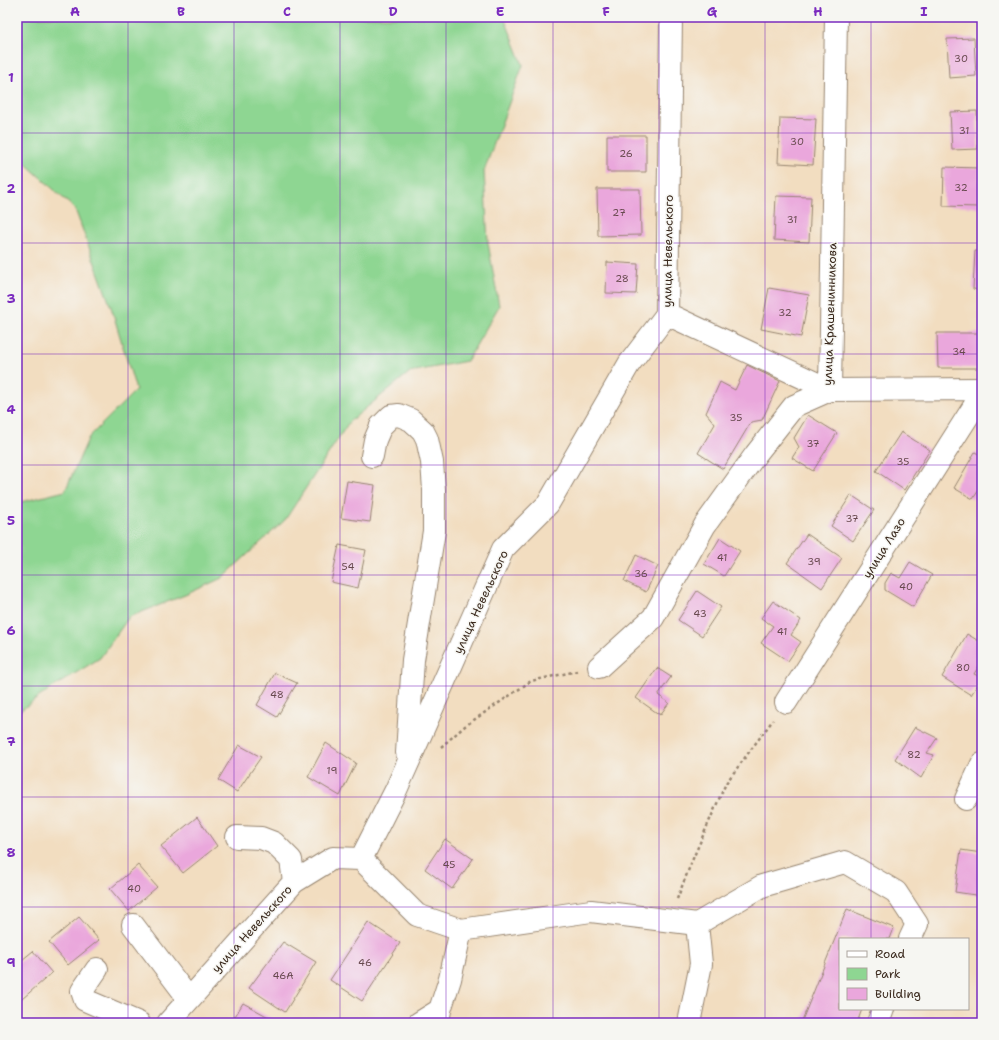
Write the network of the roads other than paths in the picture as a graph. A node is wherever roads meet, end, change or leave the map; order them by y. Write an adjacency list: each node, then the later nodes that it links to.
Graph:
1 (671, 17): 3 (street, улица Невельского)
2 (836, 17): 5 (street, улица Крашенинникова)
3 (667, 314): 5 (street); 11 (street, улица Невельского)
4 (982, 389): 5 (street)
5 (830, 390): 8 (street, улица Крашенинникова)
6 (982, 394): 9 (street, улица Лазо)
7 (372, 456): 11 (street)
8 (599, 667)
9 (786, 702)
10 (982, 764): 12 (street)
11 (406, 767): 14 (street, улица Невельского)
12 (966, 799)
13 (236, 837): 15 (street)
14 (361, 859): 15 (street, улица Невельского); 18 (street)
15 (294, 882): 21 (street, улица Невельского)
16 (697, 924): 18 (street); 19 (street); 27 (street)
17 (133, 925): 21 (street)
18 (461, 930): 23 (street)
19 (910, 938)
20 (96, 969): 24 (street)
21 (189, 999): 25 (street, улица Невельского)
22 (883, 1010): 28 (street)
23 (439, 1016): 26 (street)
24 (139, 1023)
25 (168, 1023)
26 (419, 1023)
27 (689, 1023)
28 (878, 1023)

